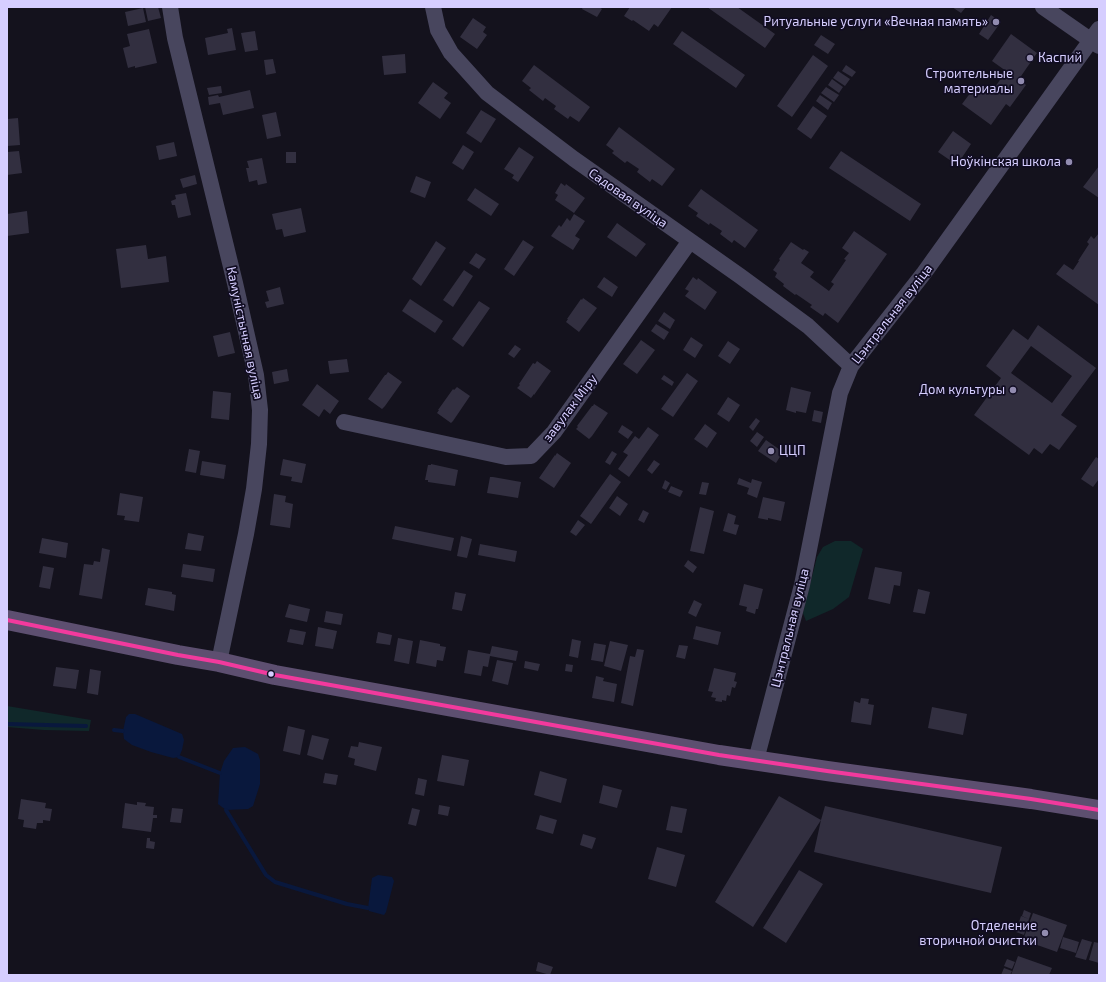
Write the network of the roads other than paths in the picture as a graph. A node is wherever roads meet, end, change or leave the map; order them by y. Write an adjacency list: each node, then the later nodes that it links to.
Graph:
1 (170, 7): 9 (street, Камуністычная вуліца)
2 (433, 7): 5 (street, Садовая вуліца)
3 (1043, 7): 4 (street)
4 (1097, 38): 6 (street, Цэнтральная вуліца)
5 (690, 241): 6 (street, Садовая вуліца); 7 (street, завулак Міру)
6 (851, 366): 10 (street, Цэнтральная вуліца)
7 (344, 422)
8 (7, 620): 9 (main road)
9 (219, 662): 10 (main road)
10 (756, 760): 11 (main road)
11 (1099, 810)

